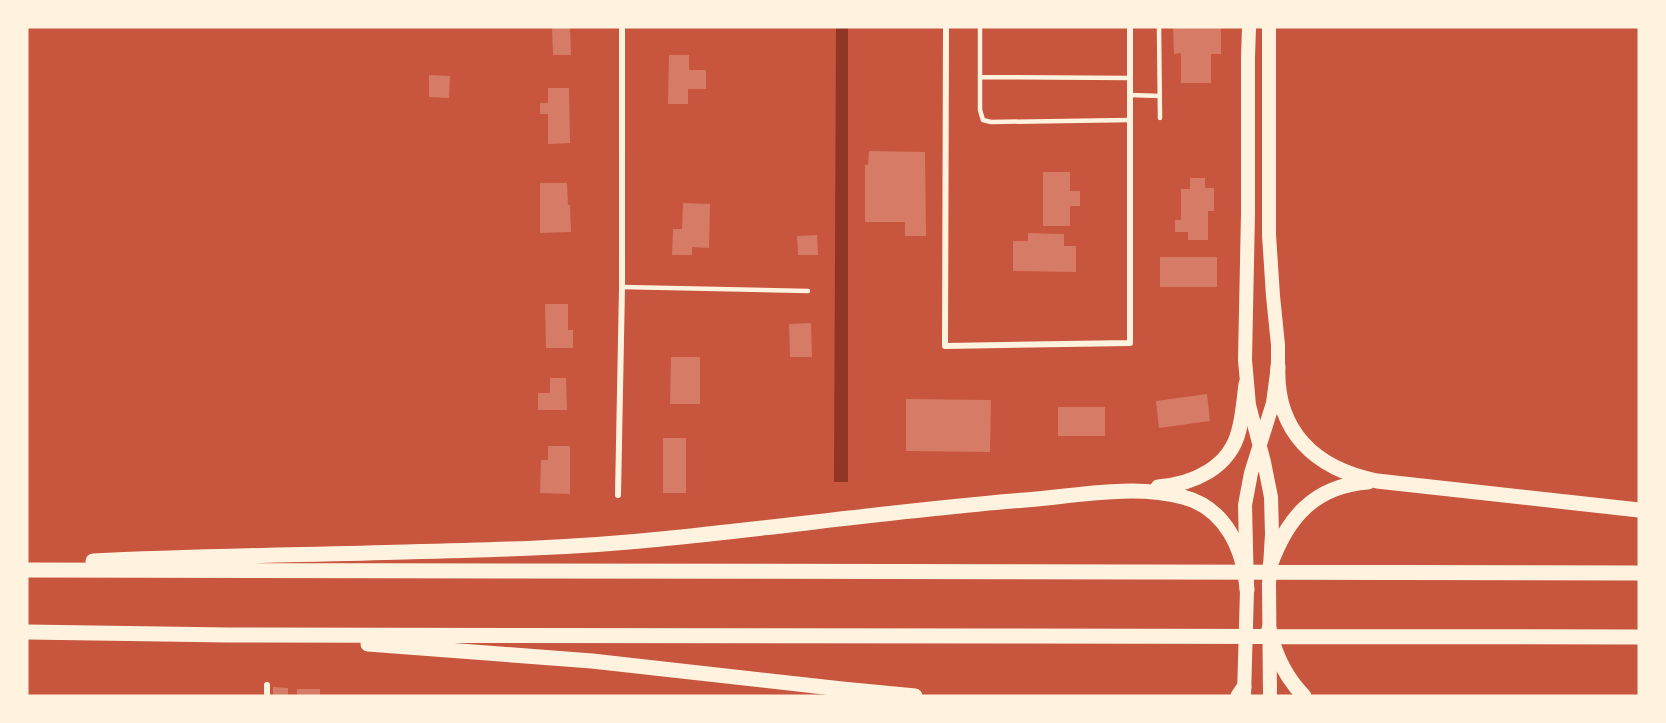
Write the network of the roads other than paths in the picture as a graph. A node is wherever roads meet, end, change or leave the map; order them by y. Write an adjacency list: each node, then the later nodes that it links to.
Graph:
1 (622, 27): 14 (street)
2 (946, 27): 13 (street)
3 (980, 27): 8 (lane)
4 (1130, 27): 9 (street)
5 (1159, 27): 11 (lane)
6 (1249, 27): 17 (main road)
7 (1269, 27): 16 (main road)
8 (980, 77): 9 (lane); 13 (lane)
9 (1130, 78): 10 (street)
10 (1130, 95): 11 (lane); 13 (street)
11 (1160, 96): 12 (lane)
12 (1160, 118)
13 (1130, 120)
14 (622, 287): 15 (lane); 21 (street)
15 (808, 291)
16 (1278, 366): 18 (main road); 19 (highway)
17 (1246, 384): 18 (main road); 20 (highway)
18 (1260, 446): 24 (main road); 27 (main road)
19 (1377, 481): 22 (highway); 24 (highway)
20 (1113, 492): 23 (highway); 27 (highway)
21 (618, 495)
22 (1639, 510)
23 (27, 564)
24 (1270, 566): 28 (main road)
25 (27, 570): 26 (highway)
26 (1639, 573)
27 (1247, 590): 33 (main road)
28 (1269, 629): 36 (main road); 37 (highway)
29 (27, 632): 30 (highway)
30 (228, 635): 31 (highway); 35 (highway)
31 (1639, 637)
32 (267, 685): 34 (street)
33 (1242, 693)
34 (267, 696)
35 (915, 696)
36 (1270, 696)
37 (1304, 696)

